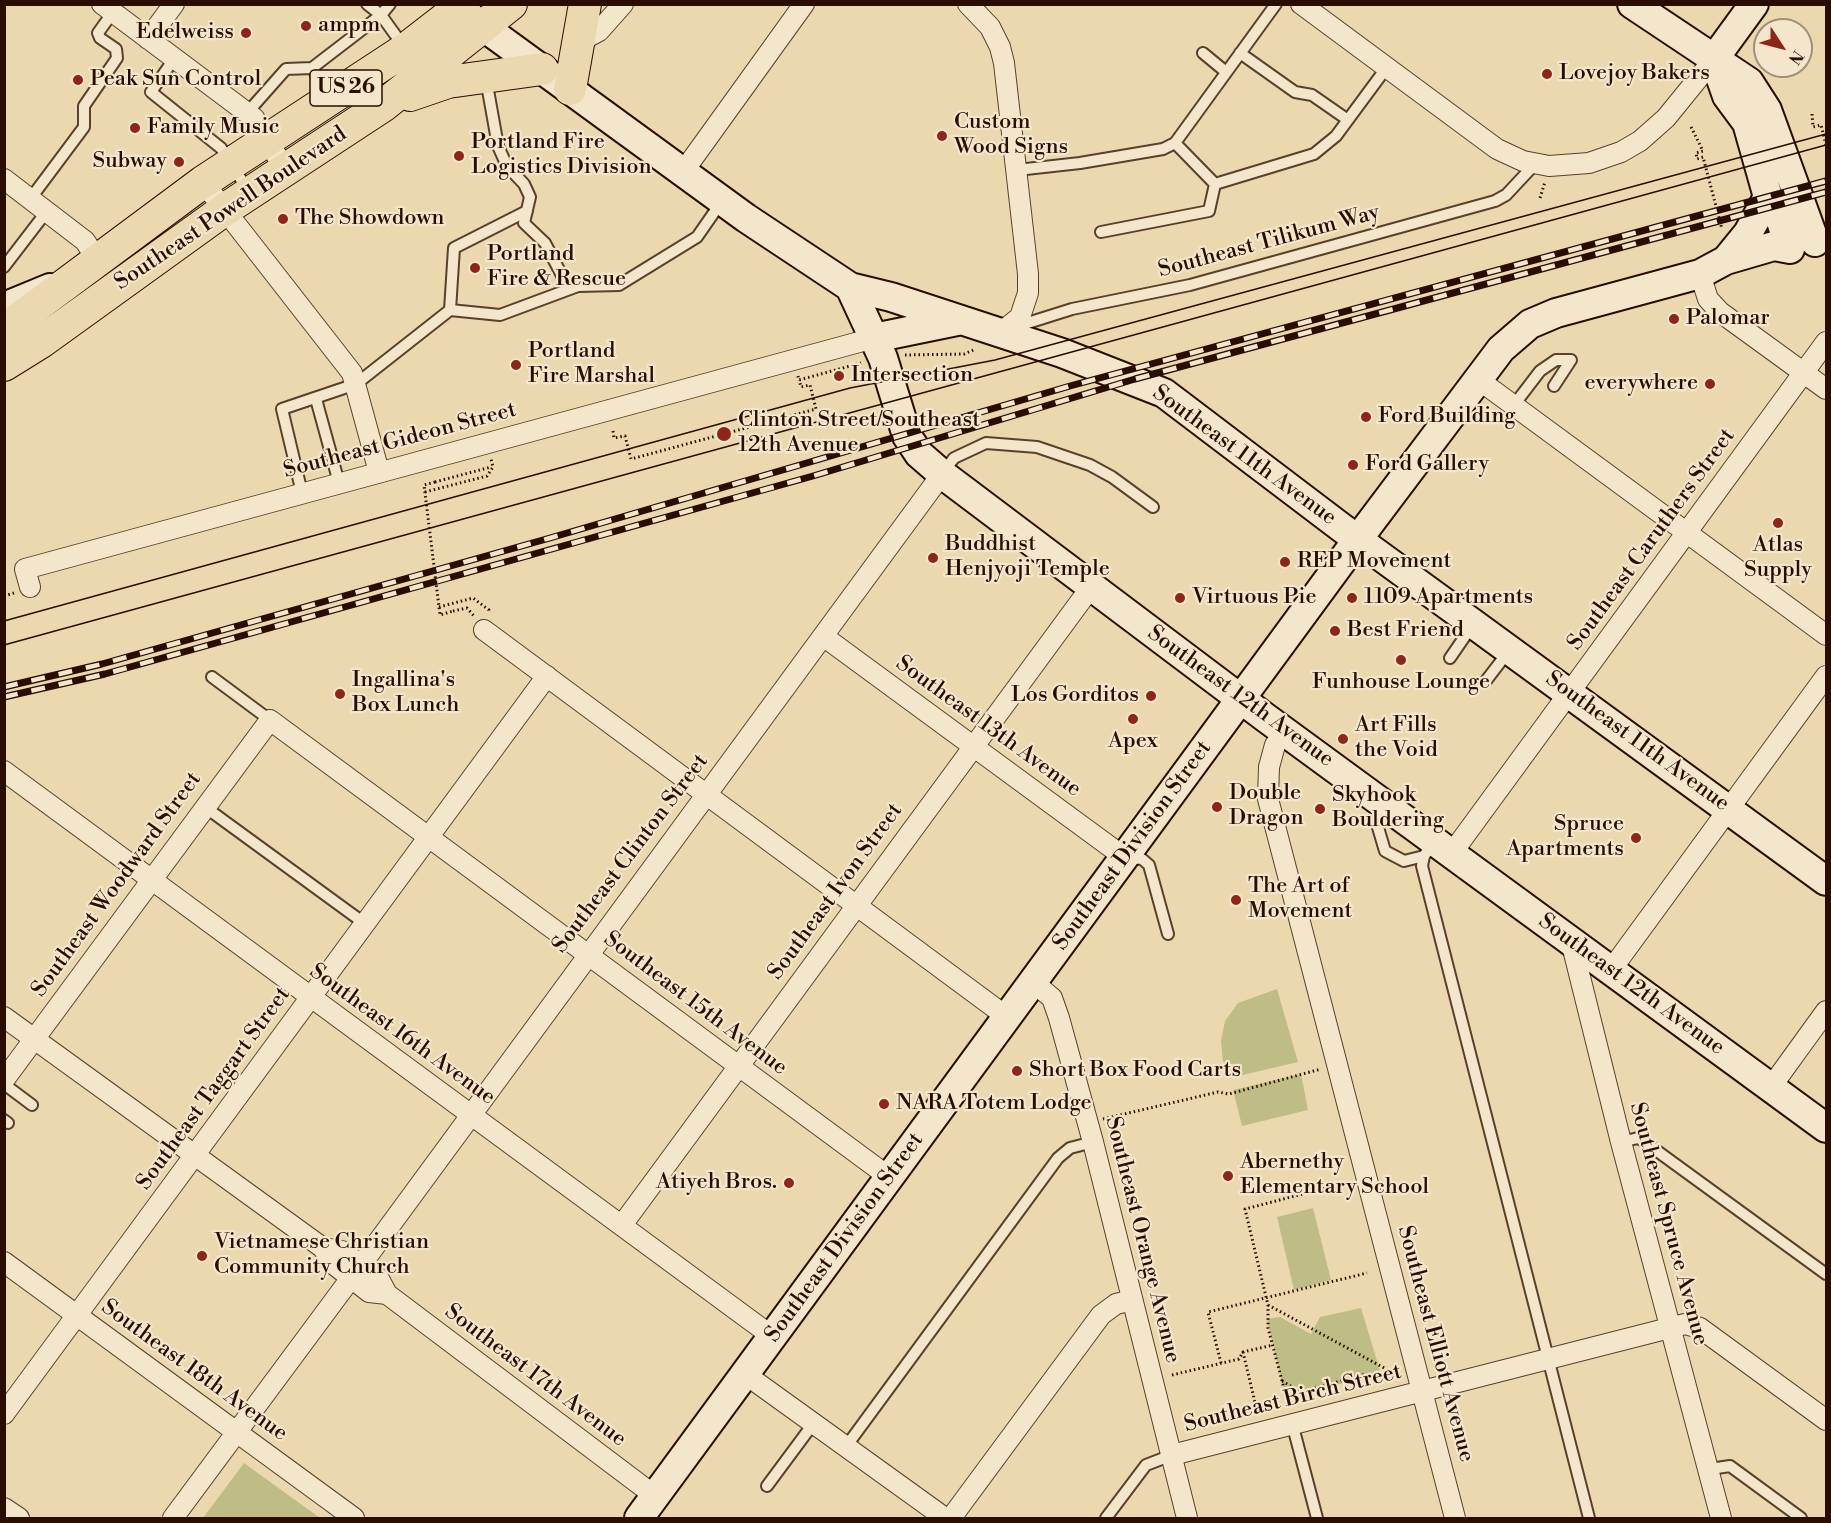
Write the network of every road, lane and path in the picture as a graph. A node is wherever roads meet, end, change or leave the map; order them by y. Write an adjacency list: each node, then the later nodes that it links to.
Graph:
1 (174, 4): 16 (street)
2 (367, 4): 15 (lane)
3 (390, 4): 15 (lane)
4 (511, 4): 14 (main road, Southeast Powell Boulevard / US 26)
5 (585, 4): 17 (main road)
6 (623, 4): 17 (street)
7 (804, 4): 42 (street)
8 (968, 4): 41 (street)
9 (1276, 4): 20 (lane)
10 (1301, 4): 23 (street)
11 (1632, 4): 22 (main road)
12 (1754, 4): 22 (main road)
13 (107, 8): 16 (street); 48 (lane)
14 (465, 11): 18 (main road, Southeast Powell Boulevard / US 26); 25 (main road); 30 (main road, Southeast Powell Boulevard / US 26)
15 (381, 15): 18 (lane); 24 (lane)
16 (148, 39): 21 (street)
17 (577, 43): 28 (main road)
18 (406, 49): 29 (main road, Southeast Powell Boulevard / US 26)
19 (1203, 53): 26 (lane)
20 (1240, 53): 26 (lane); 33 (lane)
21 (174, 58): 31 (street); 38 (lane)
22 (1714, 58): 39 (street); 47 (main road); 55 (main road)
23 (1387, 67): 33 (lane); 39 (street)
24 (312, 69): 29 (lane); 31 (lane)
25 (542, 69): 27 (main road); 28 (main road)
26 (1226, 72): 36 (lane)
27 (485, 76): 30 (main road); 52 (lane)
28 (570, 89): 42 (main road)
29 (331, 97): 35 (main road, Southeast Powell Boulevard / US 26)
30 (384, 105): 40 (main road, Southeast Powell Boulevard / US 26)
31 (248, 113): 35 (street)
32 (1812, 114): 37 (path)
33 (1348, 120): 45 (lane)
34 (1691, 127): 53 (path)
35 (267, 138): 38 (main road, Southeast Powell Boulevard / US 26); 40 (street)
36 (1175, 143): 41 (lane); 45 (lane)
37 (1827, 145)
38 (231, 163): 44 (main road, Southeast Powell Boulevard / US 26); 46 (lane)
39 (1535, 164): 66 (lane, Southeast Tilikum Way)
40 (284, 168): 46 (main road, Southeast Powell Boulevard / US 26)
41 (1017, 170): 66 (street)
42 (683, 172): 49 (main road)
43 (4, 178): 48 (street)
44 (203, 182): 50 (street); 58 (main road, Southeast Powell Boulevard / US 26)
45 (1215, 184): 54 (lane)
46 (249, 192): 50 (main road, Southeast Powell Boulevard / US 26)
47 (1768, 197): 55 (main road); 56 (main road)
48 (31, 198): 51 (street)
49 (722, 201): 60 (main road); 61 (lane)
50 (224, 210): 68 (main road, Southeast Powell Boulevard / US 26); 77 (street)
51 (47, 211): 57 (lane); 58 (street)
52 (527, 211): 61 (lane); 63 (lane)
53 (1722, 230)
54 (1101, 232)
55 (1810, 243): 56 (main road, Southeast Division Street); 59 (main road, Southeast Division Street)
56 (1726, 260): 59 (main road, Southeast Division Street)
57 (4, 267)
58 (89, 268): 62 (main road); 65 (main road, Southeast Powell Boulevard / US 26)
59 (1700, 274): 73 (street); 76 (main road, Southeast Division Street)
60 (850, 287): 64 (main road, Southeast 11th Avenue); 67 (main road, Southeast 12th Avenue)
61 (569, 290): 63 (lane)
62 (4, 307)
63 (450, 310): 77 (lane)
64 (961, 320): 66 (main road, Southeast 11th Avenue); 67 (main road)
65 (4, 330)
66 (999, 333): 92 (main road, Southeast 11th Avenue)
67 (874, 338): 84 (street, Southeast Gideon Street); 85 (main road, Southeast 12th Avenue)
68 (41, 342): 72 (main road, Southeast Powell Boulevard / US 26); 74 (main road)
69 (1827, 342): 73 (street, Southeast Caruthers Street)
70 (902, 354): 71 (path)
71 (964, 354)
72 (4, 364)
73 (1804, 373): 79 (street); 91 (street, Southeast Caruthers Street)
74 (4, 374)
75 (799, 380): 82 (path)
76 (1479, 380): 81 (street); 92 (main road, Southeast Division Street)
77 (356, 384): 80 (lane); 84 (street)
78 (1554, 386): 81 (lane)
79 (1827, 389)
80 (316, 399): 87 (lane); 89 (lane)
81 (1514, 405): 91 (street)
82 (613, 431)
83 (493, 467): 88 (path, bridge)
84 (379, 471): 87 (street, Southeast Gideon Street)
85 (942, 474): 90 (lane); 93 (main road, Southeast 12th Avenue); 101 (street, Southeast Clinton Street)
86 (478, 478): 88 (path)
87 (339, 483): 89 (street, Southeast Gideon Street)
88 (425, 492): 96 (path, bridge)
89 (302, 493): 94 (street, Southeast Gideon Street)
90 (1153, 507)
91 (1688, 532): 100 (street); 108 (street, Southeast Caruthers Street)
92 (1358, 539): 98 (main road, Southeast 11th Avenue); 109 (main road, Southeast Division Street)
93 (1091, 587): 109 (main road, Southeast 12th Avenue); 112 (street, Southeast Ivon Street)
94 (23, 590): 95 (path)
95 (4, 596)
96 (439, 607): 97 (path); 99 (path, bridge)
97 (486, 608)
98 (1474, 623): 102 (main road, Southeast 11th Avenue); 103 (lane)
99 (484, 630): 104 (street)
100 (1827, 635)
101 (823, 636): 112 (street, Southeast 13th Avenue); 114 (street, Southeast Clinton Street)
102 (1510, 649): 107 (lane); 108 (main road, Southeast 11th Avenue)
103 (1450, 658)
104 (547, 676): 114 (street); 118 (street, Southeast Taggart Street)
105 (1827, 676): 117 (street)
106 (212, 677): 110 (lane)
107 (1485, 682)
108 (1570, 693): 117 (main road, Southeast 11th Avenue); 119 (street, Southeast Caruthers Street)
109 (1241, 699): 111 (main road, Southeast 12th Avenue); 120 (main road, Southeast Division Street)
110 (270, 720): 115 (street, Southeast Woodward Street); 118 (street, Southeast 15th Avenue)
111 (1285, 731): 116 (main road, Southeast 12th Avenue); 135 (street, Southeast Elliott Avenue)
112 (973, 746): 120 (street, Southeast 13th Avenue); 123 (street, Southeast Ivon Street)
113 (4, 771): 121 (street, Southeast 16th Avenue)
114 (706, 795): 123 (street); 127 (street, Southeast Clinton Street)
115 (205, 807): 121 (street, Southeast Woodward Street); 124 (lane)
116 (1391, 808): 119 (main road, Southeast 12th Avenue); 119 (lane)
117 (1728, 809): 122 (main road, Southeast 11th Avenue); 128 (street)
118 (429, 837): 124 (street, Southeast Taggart Street); 127 (street, Southeast 15th Avenue)
119 (1437, 850): 126 (main road, Southeast 12th Avenue); 162 (lane)
120 (1124, 857): 125 (lane); 129 (main road, Southeast Division Street)
121 (151, 879): 130 (street, Southeast 16th Avenue); 134 (street, Southeast Woodward Street)
122 (1827, 882)
123 (856, 906): 133 (street); 136 (street, Southeast Ivon Street)
124 (364, 923): 130 (street, Southeast Taggart Street)
125 (1168, 934)
126 (1571, 941): 128 (main road, Southeast 12th Avenue); 145 (street, Southeast Spruce Avenue)
127 (588, 953): 136 (street, Southeast 15th Avenue); 141 (street, Southeast Clinton Street)
128 (1611, 970): 139 (main road, Southeast 12th Avenue)
129 (1033, 982): 133 (main road, Southeast Division Street); 144 (street, Southeast Orange Avenue)
130 (310, 998): 141 (street, Southeast 16th Avenue); 146 (street, Southeast Taggart Street)
131 (1827, 1011): 139 (street)
132 (4, 1017): 134 (street, Southeast 17th Avenue)
133 (1007, 1017): 147 (main road, Southeast Division Street)
134 (34, 1039): 137 (street, Southeast Woodward Street); 146 (street, Southeast 17th Avenue)
135 (1338, 1065): 142 (path); 169 (street, Southeast Elliott Avenue)
136 (738, 1066): 147 (street, Southeast 15th Avenue); 149 (street, Southeast Ivon Street)
137 (4, 1080)
138 (4, 1084): 140 (lane)
139 (1771, 1087): 143 (main road, Southeast 12th Avenue)
140 (32, 1105)
141 (470, 1114): 149 (street, Southeast 16th Avenue); 151 (street, Southeast Clinton Street)
142 (1103, 1119)
143 (1827, 1128)
144 (1093, 1142): 155 (street, Southeast Orange Avenue); 176 (lane)
145 (1621, 1142): 153 (lane); 158 (street, Southeast Spruce Avenue)
146 (195, 1156): 151 (street, Southeast 17th Avenue); 157 (street, Southeast Taggart Street)
147 (890, 1177): 159 (main road, Southeast Division Street)
148 (1345, 1183): 154 (path)
149 (621, 1225): 159 (street, Southeast 16th Avenue)
150 (4, 1262): 157 (street, Southeast 18th Avenue)
151 (356, 1272): 175 (street, Southeast Clinton Street); 180 (street, Southeast 17th Avenue)
152 (1367, 1273): 154 (path)
153 (1827, 1275)
154 (1266, 1299): 156 (path); 163 (path)
155 (1131, 1300): 177 (street, Southeast Orange Avenue); 187 (street)
156 (1268, 1305): 160 (path); 167 (path)
157 (78, 1315): 170 (street, Southeast Taggart Street); 175 (street, Southeast 18th Avenue)
158 (1670, 1327): 162 (street, Southeast Birch Street); 173 (street, Southeast Birch Street); 178 (street, Southeast Spruce Avenue)
159 (772, 1337): 164 (main road, Southeast Division Street)
160 (1273, 1345): 161 (path); 168 (path)
161 (1244, 1352): 163 (path); 172 (path)
162 (1548, 1360): 169 (street, Southeast Birch Street); 192 (lane)
163 (1221, 1363): 166 (path)
164 (745, 1374): 174 (street); 180 (main road, Southeast Division Street)
165 (1366, 1374): 168 (path)
166 (1172, 1375)
167 (1404, 1378)
168 (1282, 1381): 171 (path)
169 (1422, 1391): 171 (street, Southeast Birch Street); 191 (street, Southeast Elliott Avenue)
170 (4, 1414)
171 (1291, 1416): 177 (street, Southeast Birch Street); 190 (lane)
172 (1258, 1419)
173 (1827, 1420)
174 (813, 1424): 176 (street); 179 (lane)
175 (236, 1431): 183 (street, Southeast Clinton Street); 184 (street, Southeast 18th Avenue)
176 (845, 1448): 186 (street)
177 (1172, 1455): 188 (lane); 189 (street, Southeast Orange Avenue)
178 (1710, 1469): 193 (street, Southeast Spruce Avenue); 194 (lane)
179 (767, 1486)
180 (656, 1496): 185 (main road, Southeast Division Street)
181 (4, 1508): 182 (street)
182 (19, 1518)
183 (173, 1518)
184 (354, 1518)
185 (639, 1518)
186 (945, 1518)
187 (951, 1518)
188 (1106, 1518)
189 (1187, 1518)
190 (1317, 1518)
191 (1455, 1518)
192 (1589, 1518)
193 (1721, 1518)
194 (1801, 1518)

